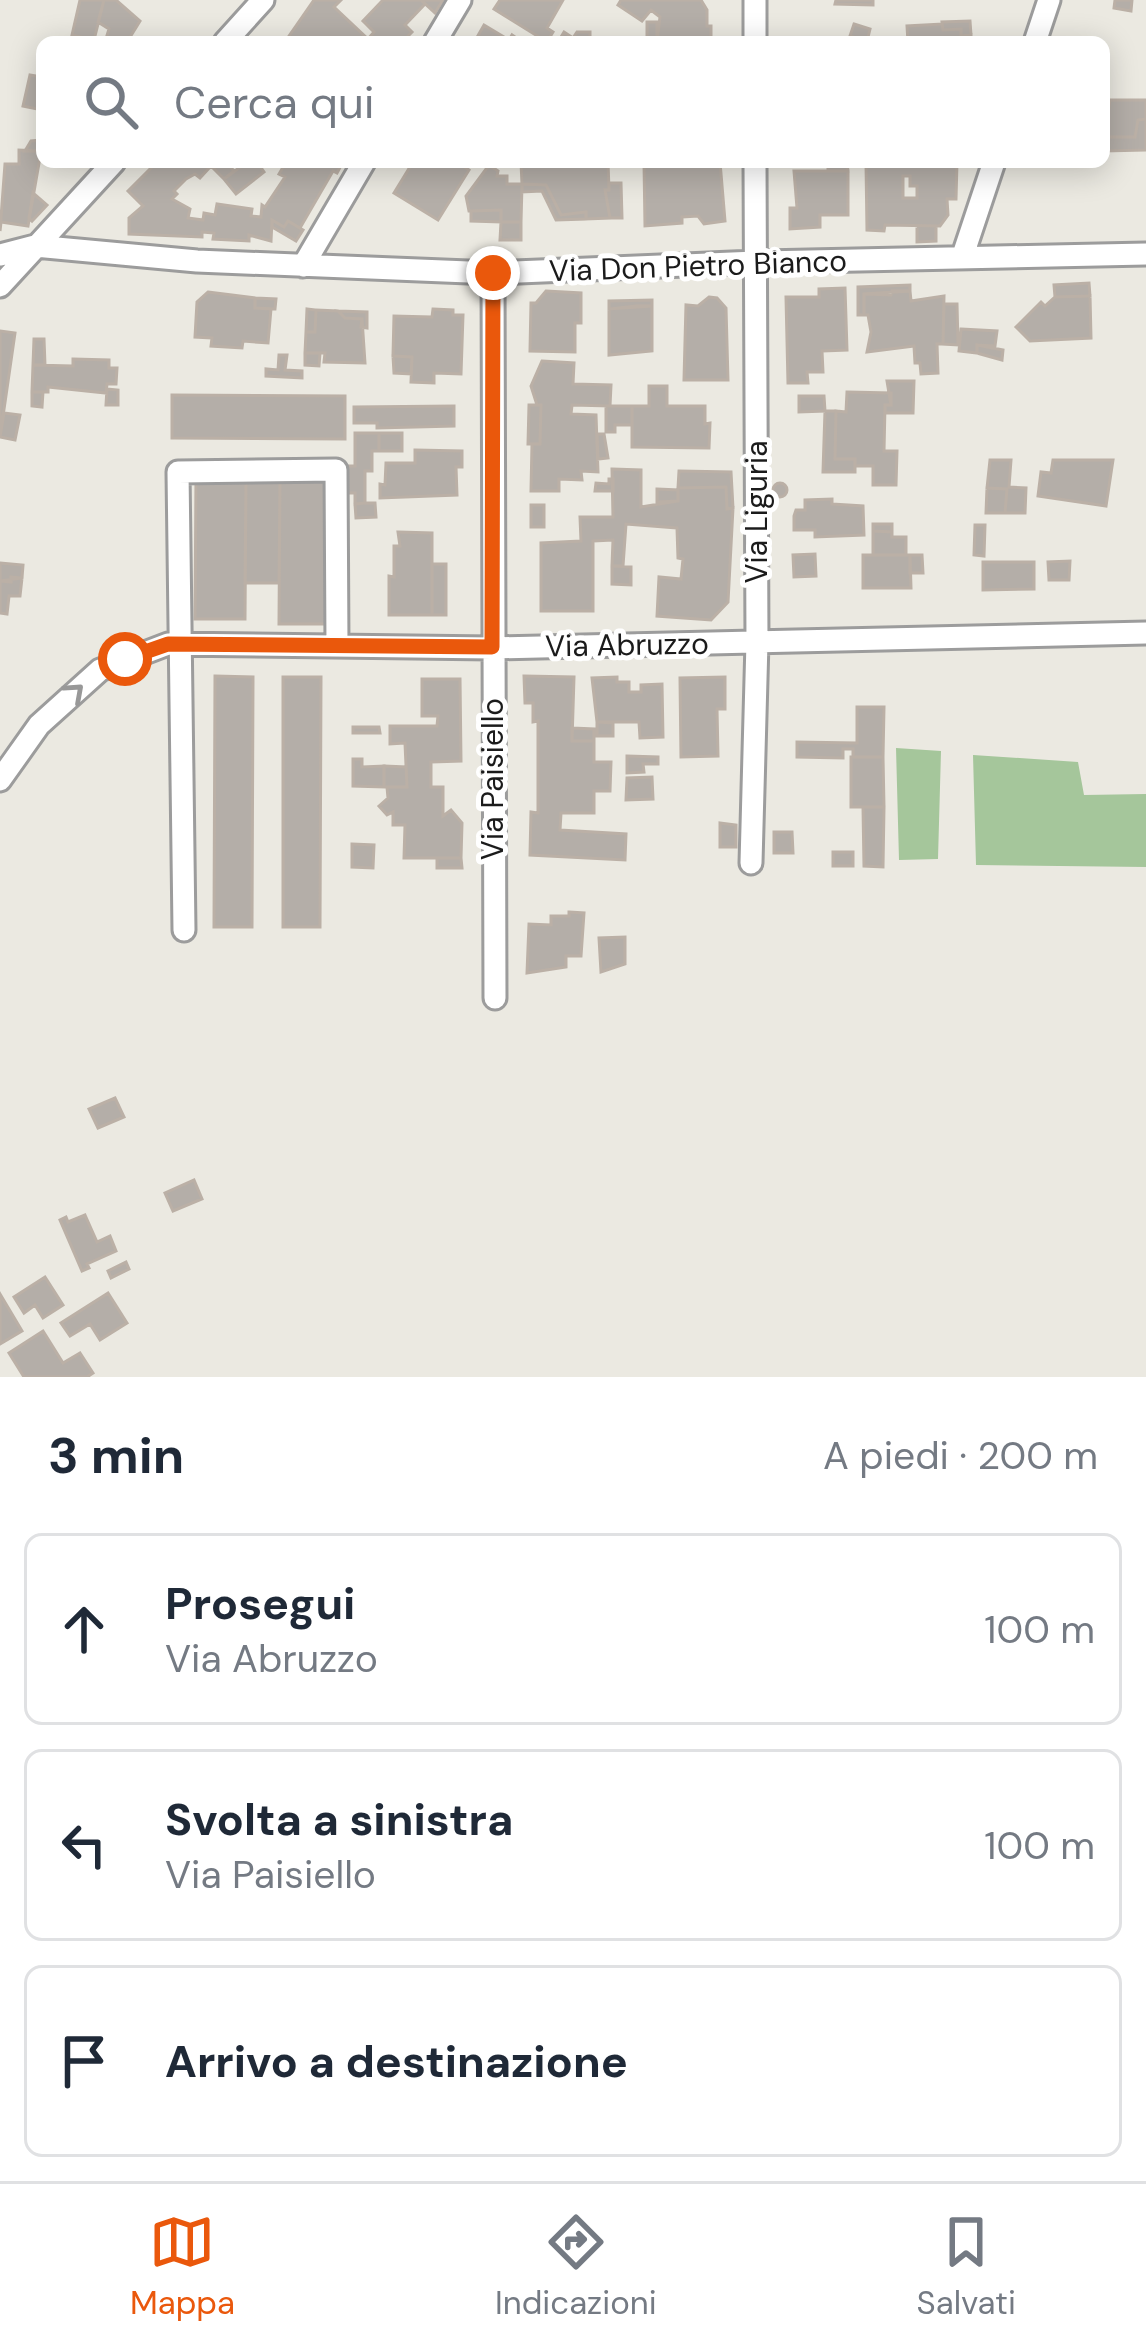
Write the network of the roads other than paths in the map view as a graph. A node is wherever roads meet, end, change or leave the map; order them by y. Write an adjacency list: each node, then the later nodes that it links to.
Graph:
1 (263, 0): 5 (street)
2 (460, 0): 6 (street)
3 (755, 0): 7 (street)
4 (1049, 0): 8 (street)
5 (230, 36)
6 (439, 36)
7 (755, 36)
8 (1037, 36)
9 (107, 168): 13 (street)
10 (360, 168): 18 (street)
11 (755, 168): 17 (street, Via Liguria)
12 (992, 168): 16 (street)
13 (35, 246): 15 (street); 18 (street, Via Don Pietro Bianco); 20 (street)
14 (1146, 254): 16 (street, Via Don Pietro Bianco)
15 (0, 255)
16 (962, 258): 17 (street, Via Don Pietro Bianco)
17 (756, 262): 19 (street, Via Don Pietro Bianco); 22 (street, Via Liguria)
18 (303, 266): 19 (street, Via Don Pietro Bianco)
19 (493, 273): 25 (street, Via Paisiello)
20 (0, 286)
21 (1146, 633): 22 (street, Via Abruzzo)
22 (757, 642): 25 (street, Via Abruzzo); 27 (street, Via Liguria)
23 (177, 644): 24 (street, Via Abruzzo); 24 (street); 26 (street, Via Abruzzo, one-way to 23); 28 (street)
24 (337, 646): 25 (street, Via Abruzzo)
25 (492, 647): 29 (street, Via Paisiello)
26 (0, 780)
27 (752, 863)
28 (184, 930)
29 (495, 998)

